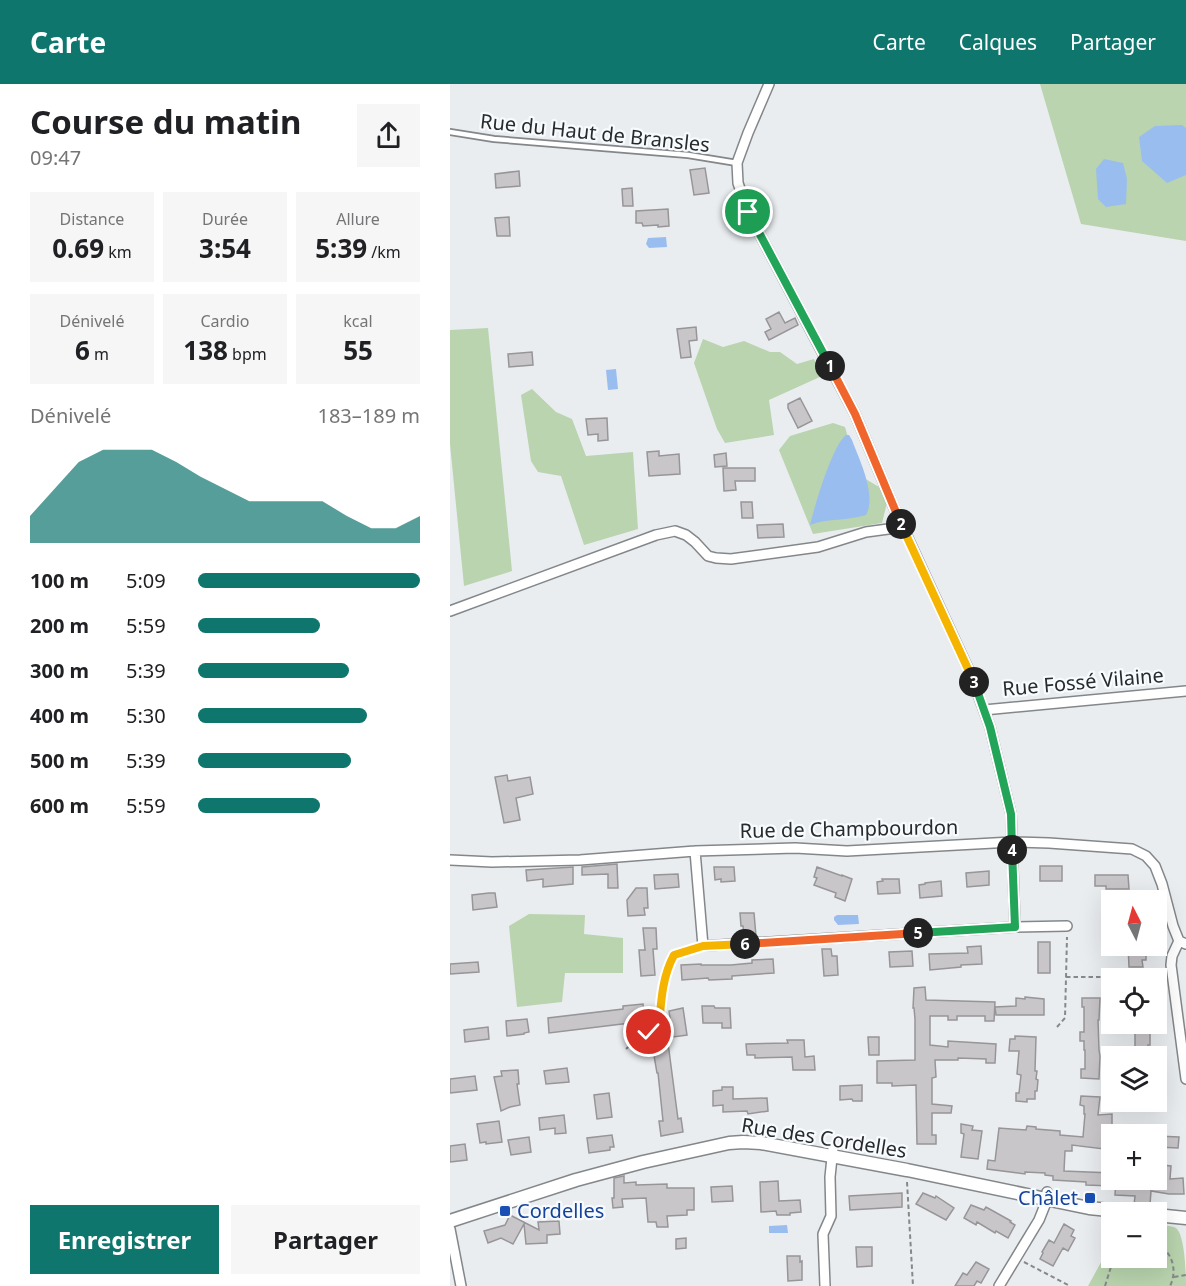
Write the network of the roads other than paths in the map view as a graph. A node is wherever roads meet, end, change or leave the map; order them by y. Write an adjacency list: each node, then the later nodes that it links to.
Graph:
1 (769, 84): 3 (street)
2 (450, 132): 3 (lane, Rue du Haut de Bransles)
3 (738, 163): 4 (street)
4 (903, 527): 5 (street); 7 (street)
5 (450, 611)
6 (1186, 691): 7 (street, Rue Fossé Vilaine)
7 (984, 710): 8 (street)
8 (1011, 842): 9 (street, Rue de Champbourdon); 12 (street); 13 (street, Rue de Champbourdon)
9 (695, 851): 10 (street, Rue de Champbourdon); 12 (street)
10 (450, 860)
11 (1067, 926): 12 (street)
12 (1015, 927)
13 (1182, 943): 14 (street)
14 (1186, 1079)
15 (832, 1152): 16 (street, Rue des Cordelles); 20 (street, Rue des Cordelles); 23 (street)
16 (1047, 1196): 17 (street, Rue des Cordelles); 24 (street)
17 (1101, 1209)
18 (1167, 1216): 19 (street)
19 (1186, 1218)
20 (450, 1221)
21 (450, 1229): 22 (street)
22 (461, 1286)
23 (825, 1286)
24 (999, 1286)

